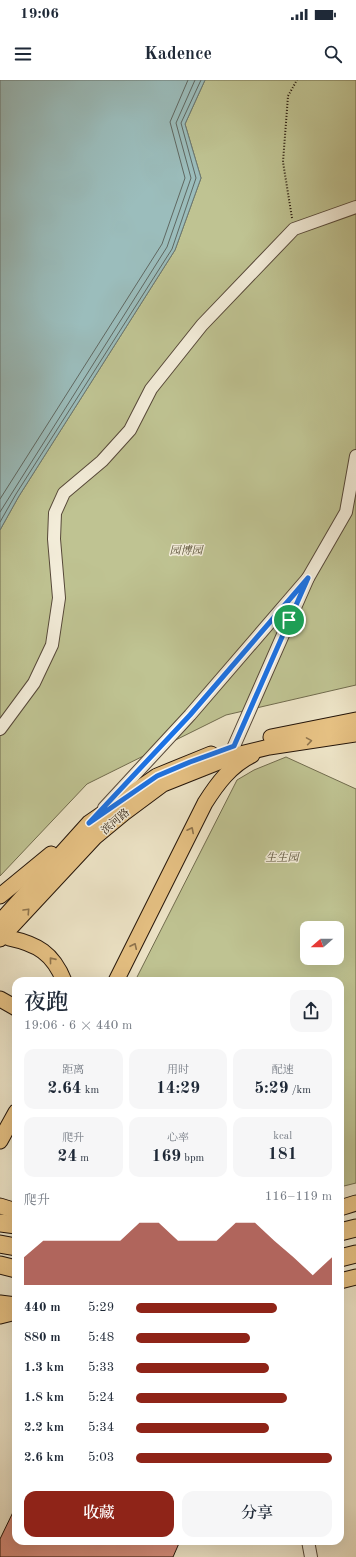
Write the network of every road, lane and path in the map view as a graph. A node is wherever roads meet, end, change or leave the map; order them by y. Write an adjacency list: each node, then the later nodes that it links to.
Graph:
1 (297, 80): 3 (path)
2 (356, 207): 3 (street)
3 (294, 229): 8 (street)
4 (356, 456): 5 (street)
5 (351, 514): 6 (street)
6 (308, 578): 10 (street); 12 (street)
7 (356, 720): 10 (main road, 滨河路)
8 (0, 729)
9 (356, 734): 11 (main road, 滨河路, one-way to 9)
10 (234, 746): 12 (main road, 滨河路)
11 (269, 748): 15 (main road, 滨河路, one-way to 11); 17 (main road, one-way to 11)
12 (89, 823): 13 (main road); 14 (main road, 滨河路)
13 (0, 896)
14 (0, 922)
15 (4, 939): 16 (main road, one-way to 15)
16 (62, 977)
17 (118, 977)
18 (0, 999): 19 (main road)
19 (12, 1006)
20 (12, 1119): 21 (main road)
21 (0, 1141)
22 (356, 1203): 24 (main road)
23 (0, 1206): 25 (main road)
24 (344, 1207)
25 (12, 1210)
26 (0, 1223): 27 (highway)
27 (12, 1224)
28 (0, 1244): 29 (highway)
29 (12, 1246)
30 (356, 1254): 31 (highway)
31 (344, 1257)
32 (0, 1265): 33 (highway)
33 (12, 1268)
34 (356, 1277): 35 (main road)
35 (344, 1280)
36 (0, 1303): 37 (main road)
37 (12, 1304)
38 (12, 1313): 39 (main road)
39 (0, 1316)
40 (309, 1545): 41 (street)
41 (312, 1557)

